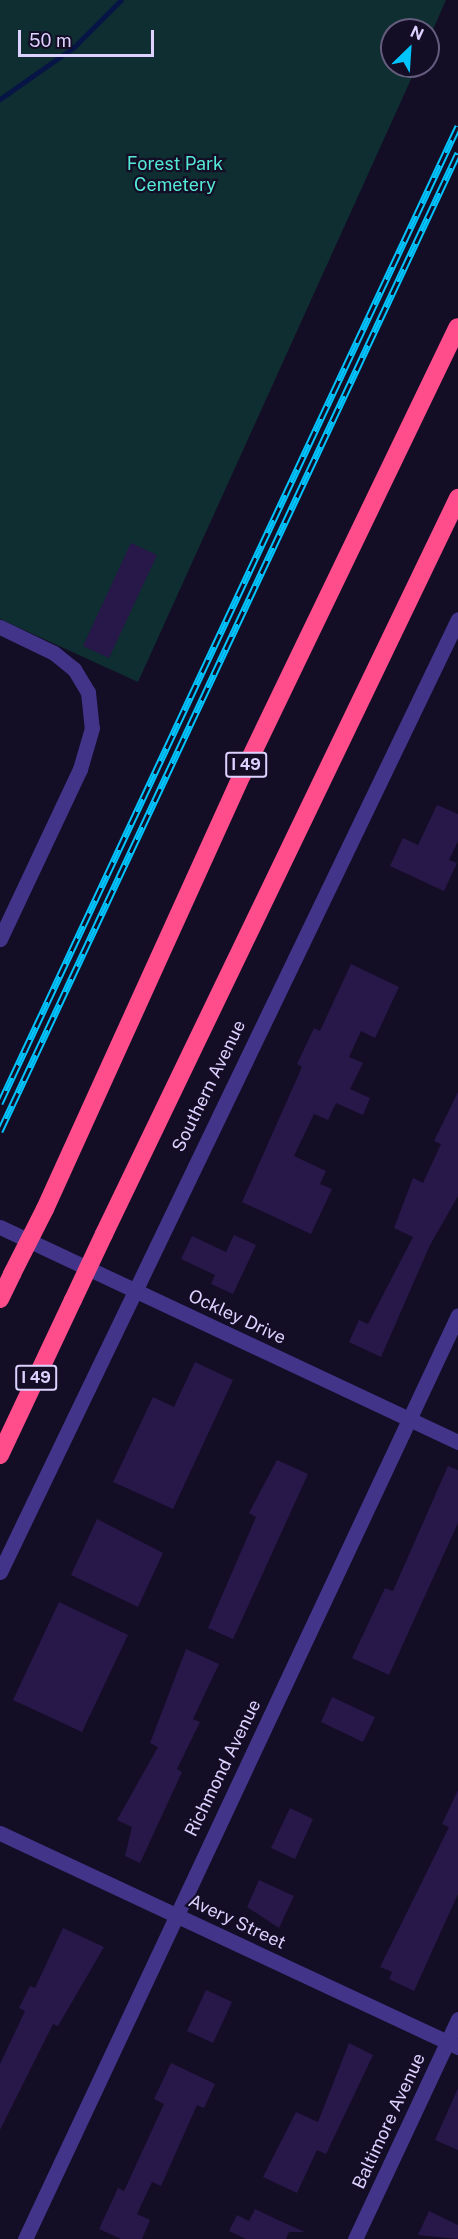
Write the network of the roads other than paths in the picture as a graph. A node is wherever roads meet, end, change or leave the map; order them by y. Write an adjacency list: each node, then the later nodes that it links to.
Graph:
1 (458, 327): 8 (highway, I 49, bridge)
2 (458, 498): 12 (highway, I 49, bridge)
3 (458, 619): 7 (street, Southern Avenue)
4 (0, 627): 5 (street)
5 (0, 939)
6 (0, 1227): 7 (street, Ockley Drive)
7 (133, 1289): 10 (street, Ockley Drive); 13 (street, Southern Avenue)
8 (0, 1299)
9 (458, 1316): 10 (street, Richmond Avenue)
10 (411, 1420): 11 (street, Ockley Drive); 15 (street, Richmond Avenue)
11 (458, 1442)
12 (0, 1455)
13 (0, 1572)
14 (0, 1833): 15 (street, Avery Street)
15 (174, 1915): 17 (street, Avery Street); 18 (street, Richmond Avenue)
16 (458, 2019): 17 (street, Baltimore Avenue)
17 (453, 2044): 19 (street, Baltimore Avenue)
18 (25, 2239)
19 (355, 2239)

